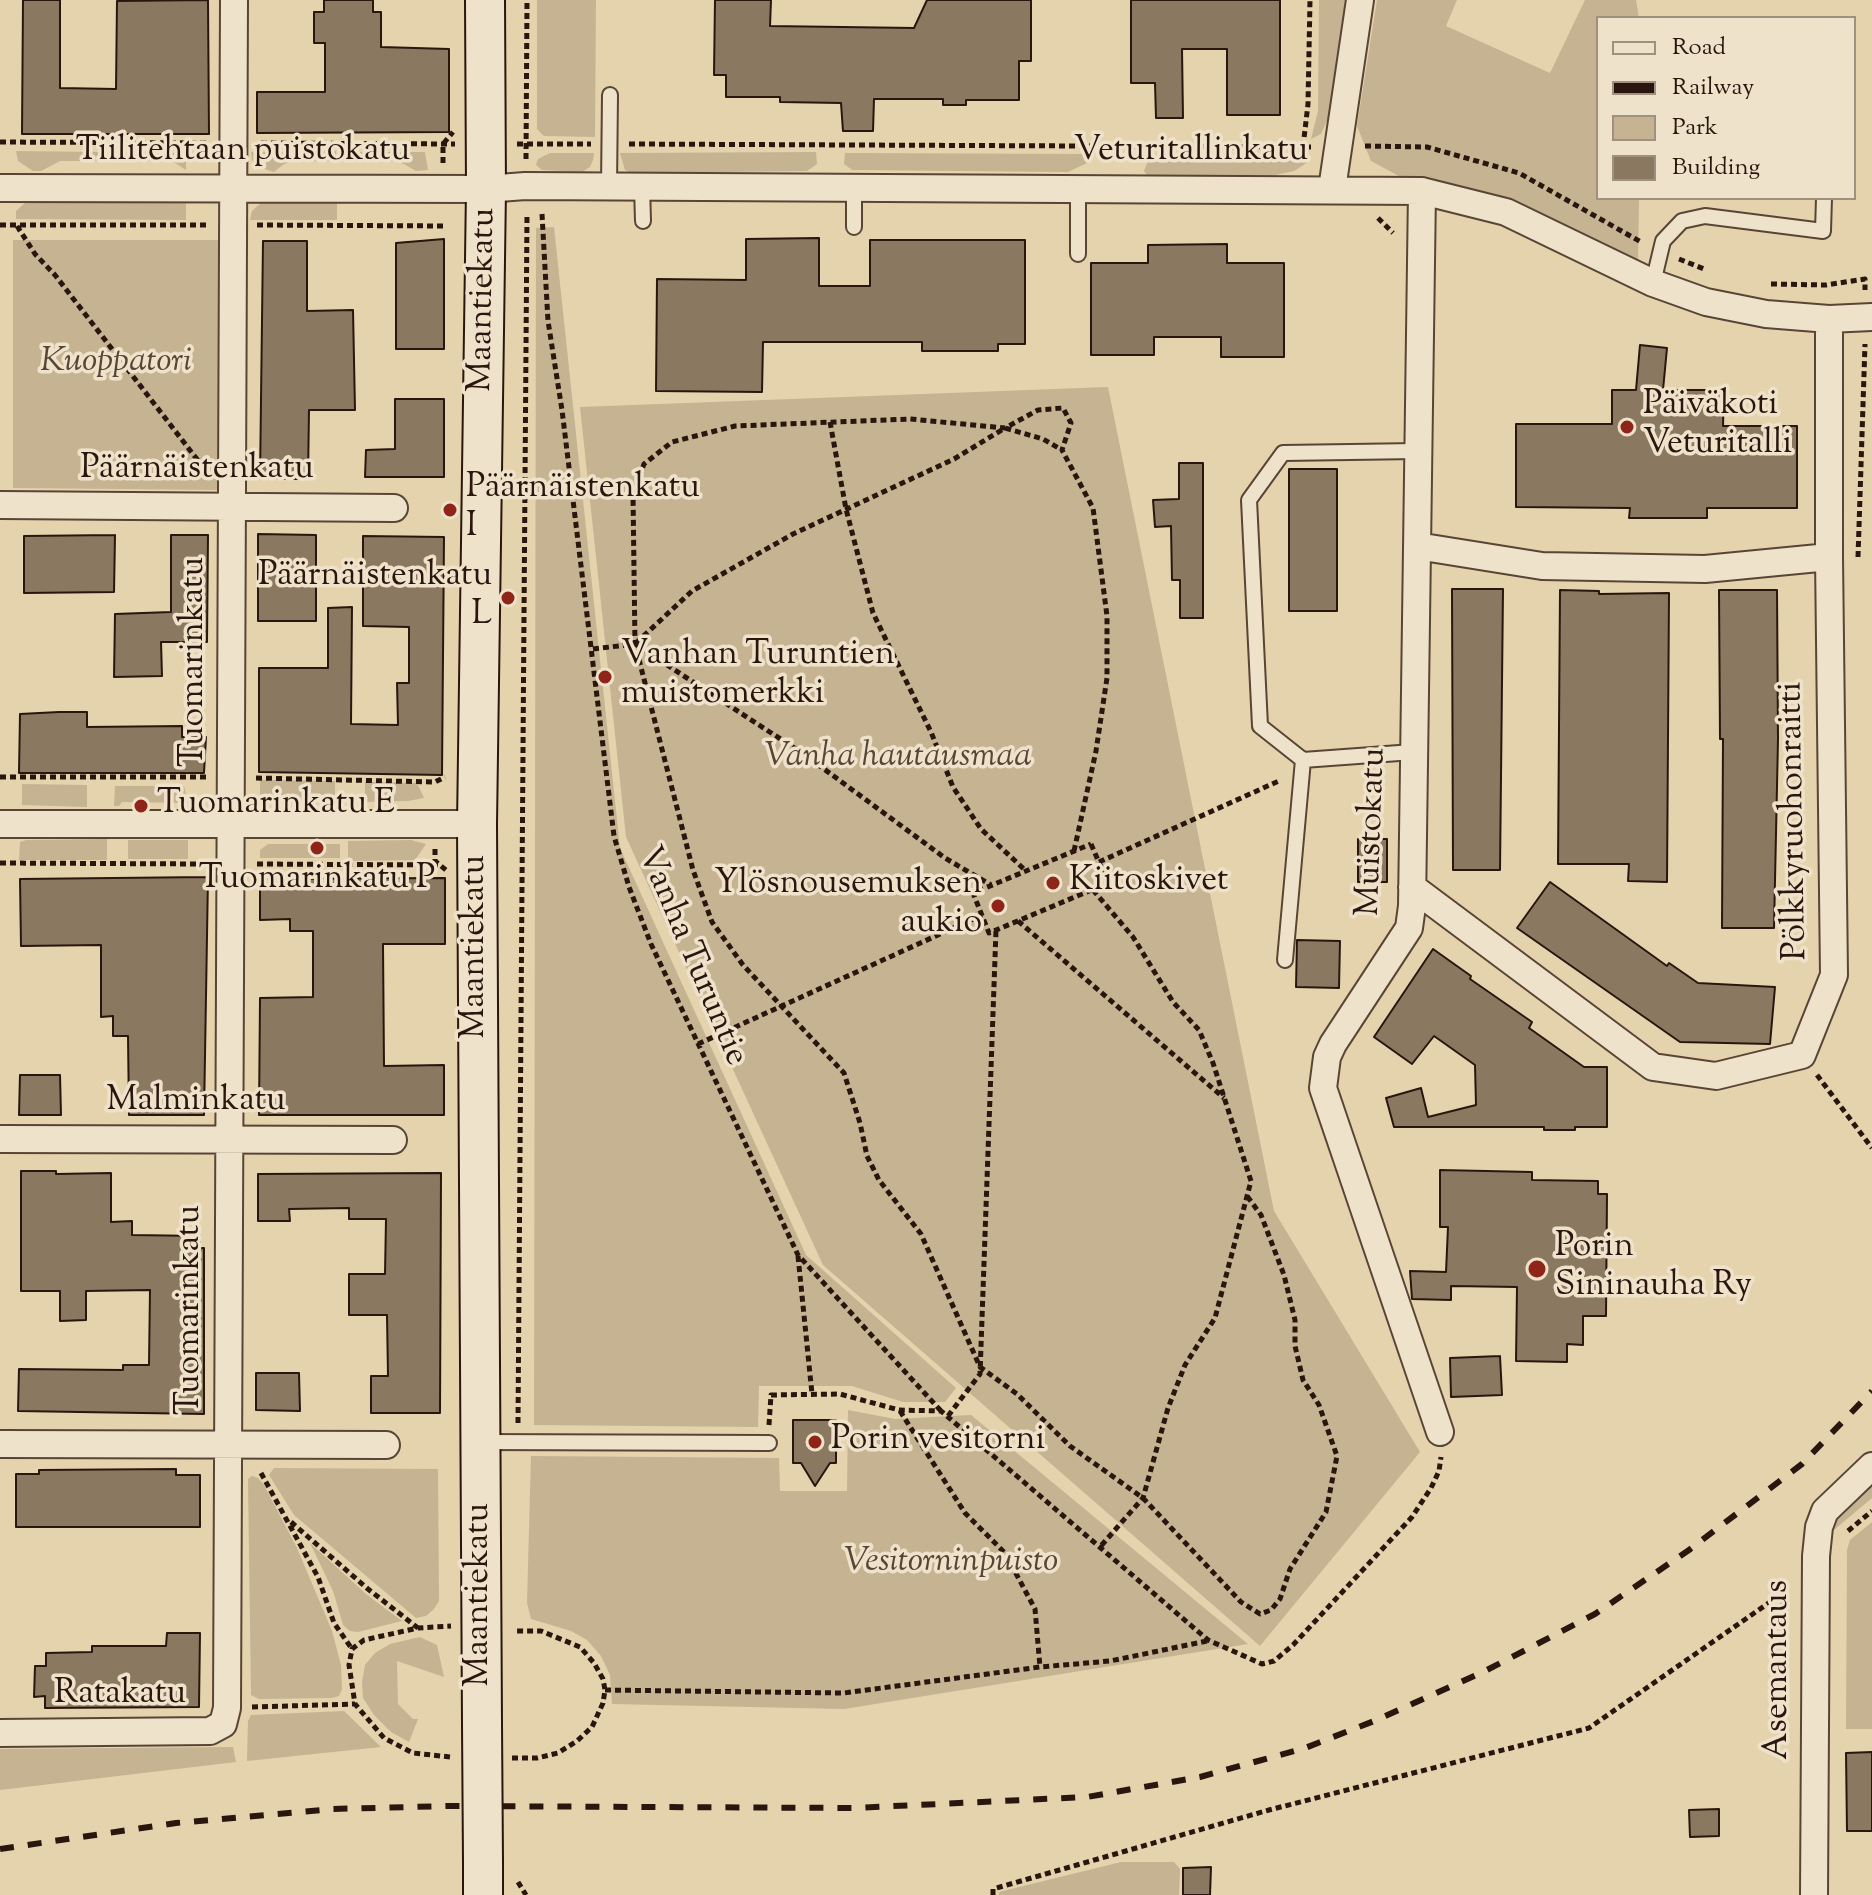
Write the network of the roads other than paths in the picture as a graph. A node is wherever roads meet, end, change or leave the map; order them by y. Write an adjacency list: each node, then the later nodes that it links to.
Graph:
1 (234, 0): 10 (street, Tuomarinkatu)
2 (485, 0): 11 (main road, Maantiekatu)
3 (1360, 0): 12 (street)
4 (610, 95): 5 (lane)
5 (609, 186): 6 (street, Veturitallinkatu); 11 (street, Veturitallinkatu)
6 (642, 186): 7 (street, Veturitallinkatu); 15 (lane)
7 (854, 187): 9 (street, Veturitallinkatu); 16 (lane)
8 (0, 188): 10 (street, Tiilitehtaan puistokatu)
9 (1078, 188): 12 (street, Veturitallinkatu); 17 (lane)
10 (234, 189): 11 (street, Tiilitehtaan puistokatu); 23 (street, Tuomarinkatu)
11 (486, 189): 30 (main road, Maantiekatu)
12 (1332, 189): 13 (street, Veturitallinkatu)
13 (1422, 191): 18 (street, Veturitallinkatu); 21 (street, Muistokatu)
14 (1824, 200): 18 (lane)
15 (643, 221)
16 (854, 227)
17 (1078, 254)
18 (1653, 283): 20 (street, Veturitallinkatu)
19 (1872, 317): 20 (street, Veturitallinkatu)
20 (1829, 319): 26 (street, Pölkkyruohonraitti)
21 (1417, 451): 25 (street, Muistokatu); 28 (lane)
22 (0, 505): 23 (street, Päärnäistenkatu)
23 (232, 507): 24 (street, Päärnäistenkatu); 31 (street, Tuomarinkatu)
24 (394, 508)
25 (1417, 546): 26 (street); 27 (street, Muistokatu)
26 (1829, 557): 32 (street, Pölkkyruohonraitti)
27 (1413, 752): 28 (lane); 32 (street, Muistokatu)
28 (1302, 765): 33 (lane)
29 (0, 824): 31 (street)
30 (477, 824): 31 (street); 38 (main road, Maantiekatu)
31 (231, 826): 35 (street, Tuomarinkatu)
32 (1412, 887): 37 (street, Muistokatu)
33 (1285, 960)
34 (0, 1139): 35 (street, Malminkatu)
35 (229, 1139): 36 (street, Malminkatu); 41 (street, Tuomarinkatu)
36 (393, 1140)
37 (1440, 1432)
38 (480, 1442): 39 (lane); 46 (main road, Maantiekatu, bridge)
39 (769, 1443)
40 (0, 1444): 41 (street)
41 (236, 1445): 42 (street); 44 (street, Tuomarinkatu)
42 (386, 1445)
43 (1872, 1466): 47 (street, Asemantaus)
44 (227, 1708): 45 (street, Ratakatu)
45 (0, 1733)
46 (483, 1878)
47 (1814, 1895)

